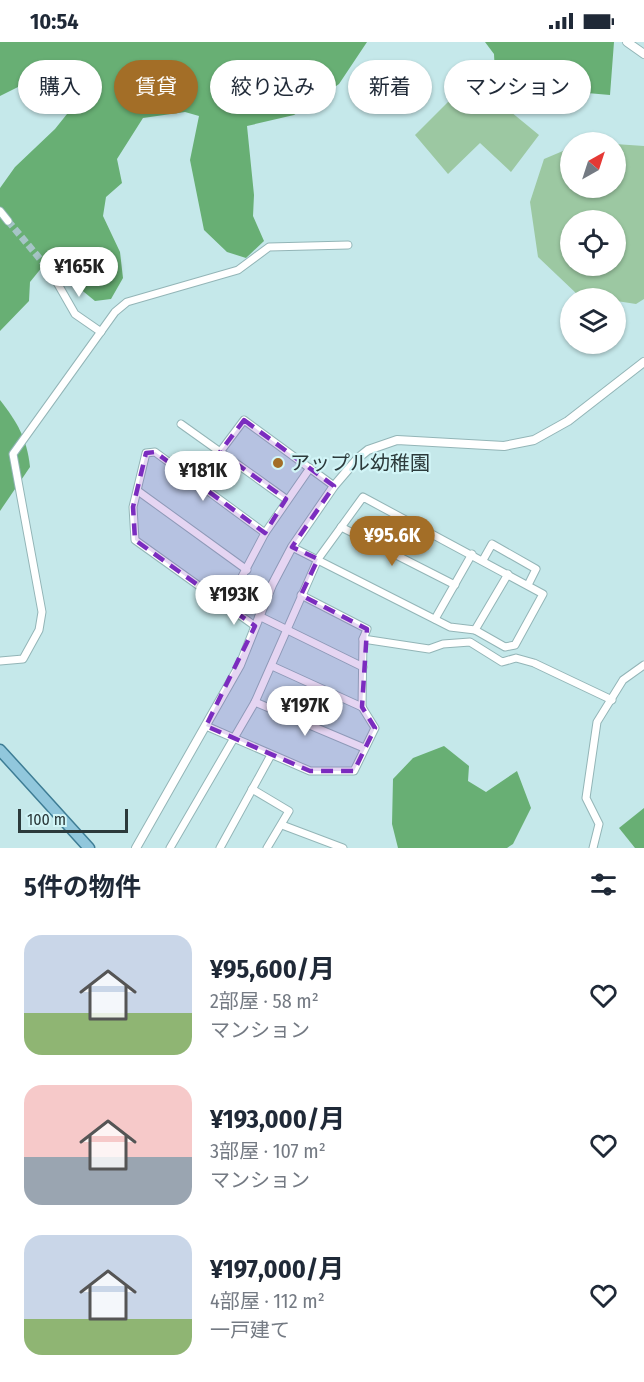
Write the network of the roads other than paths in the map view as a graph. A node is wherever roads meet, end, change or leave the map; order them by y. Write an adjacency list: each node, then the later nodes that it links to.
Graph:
1 (627, 42): 2 (street)
2 (644, 54)
3 (0, 211): 4 (street)
4 (8, 220)
5 (348, 245): 7 (street)
6 (51, 272): 7 (street)
7 (101, 332): 33 (street)
8 (644, 362): 12 (street)
9 (181, 424): 10 (street)
10 (220, 452): 11 (street); 14 (street)
11 (310, 468): 12 (street); 14 (street)
12 (334, 486): 17 (street)
13 (138, 491): 16 (street); 21 (street); 26 (street)
14 (286, 499): 16 (street)
15 (342, 527): 18 (street); 19 (street); 23 (street)
16 (265, 533): 21 (street)
17 (292, 547): 19 (street); 27 (street)
18 (472, 554): 20 (street); 23 (street)
19 (318, 559): 25 (street); 28 (street)
20 (483, 560): 22 (street); 24 (street)
21 (247, 570): 26 (street)
22 (508, 574): 24 (street); 30 (street)
23 (454, 585): 28 (street)
24 (528, 585): 30 (street)
25 (301, 595): 31 (street); 32 (street)
26 (227, 605): 29 (street)
27 (259, 616): 29 (street); 31 (street)
28 (435, 619): 30 (street)
29 (255, 626): 40 (street)
30 (475, 630)
31 (286, 631): 35 (street); 36 (street)
32 (363, 639): 36 (street); 37 (street)
33 (0, 661)
34 (644, 665): 37 (street)
35 (272, 666): 38 (street); 39 (street)
36 (363, 667): 39 (street)
37 (612, 700): 53 (street)
38 (255, 702): 41 (street); 42 (street)
39 (362, 707): 42 (street)
40 (206, 726): 41 (street); 49 (street)
41 (236, 738): 44 (street); 47 (street)
42 (364, 748): 44 (street)
43 (0, 750): 48 (main road)
44 (271, 755): 45 (street)
45 (252, 789): 46 (street); 50 (street)
46 (282, 825): 51 (street); 52 (street)
47 (173, 847)
48 (88, 848)
49 (136, 848)
50 (220, 848)
51 (267, 848)
52 (343, 848)
53 (593, 848)

